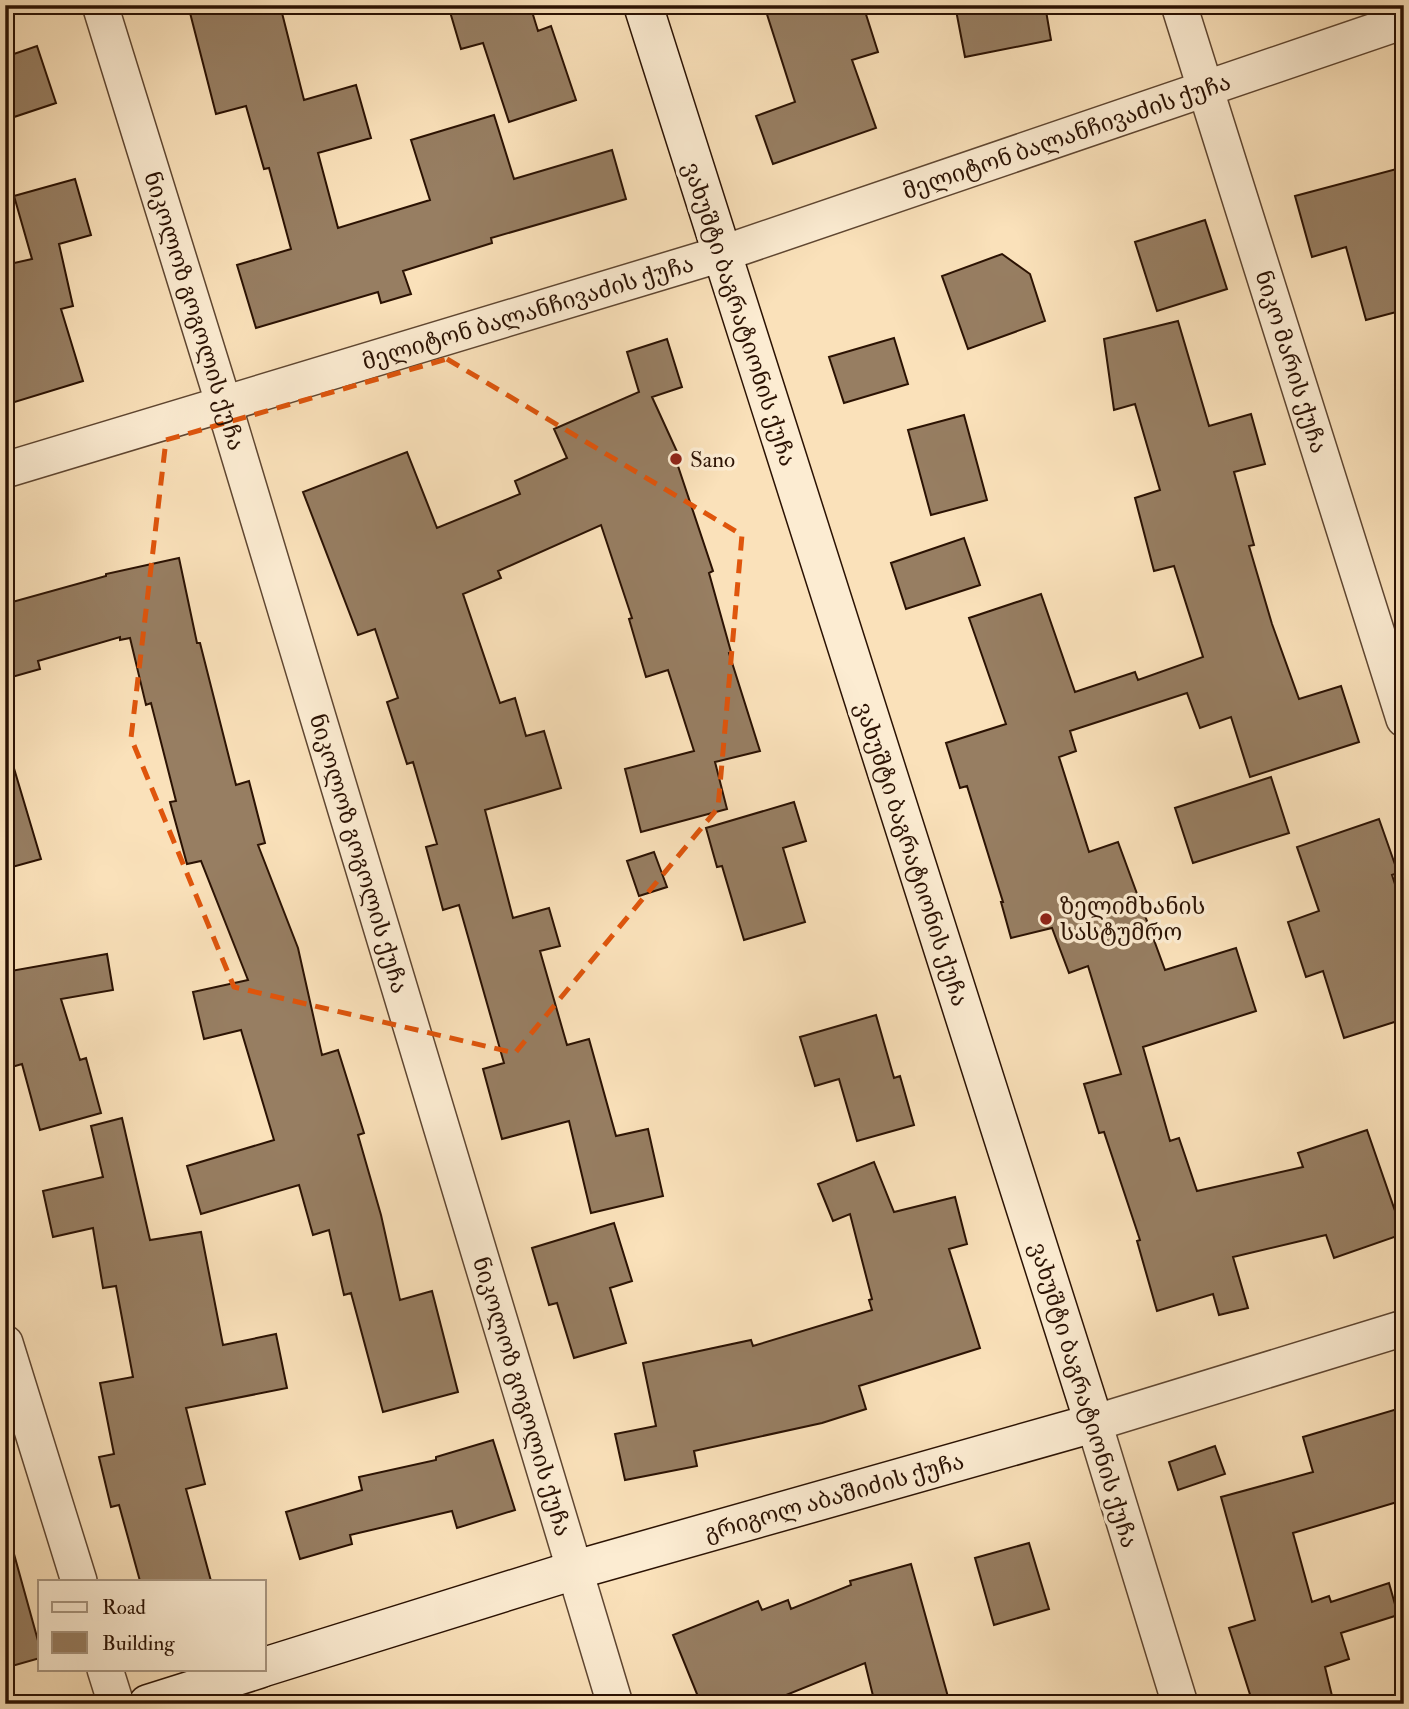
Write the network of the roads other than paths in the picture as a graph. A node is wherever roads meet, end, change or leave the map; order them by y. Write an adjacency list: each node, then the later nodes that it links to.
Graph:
1 (100, 5): 7 (street, ნიკოლოზ გოგოლის ქუჩა)
2 (643, 5): 6 (street, ვახუშტი ბაგრატიონის ქუჩა)
3 (1179, 5): 5 (street, ნიკო მარის ქუჩა)
4 (1404, 20): 5 (street, მელიტონ ბალანჩივაძის ქუჩა)
5 (1204, 89): 6 (street, მელიტონ ბალანჩივაძის ქუჩა); 9 (street, ნიკო მარის ქუჩა)
6 (721, 254): 7 (street, მელიტონ ბალანჩივაძის ქუჩა); 12 (street, ვახუშტი ბაგრატიონის ქუჩა)
7 (224, 405): 8 (street, მელიტონ ბალანჩივაძის ქუჩა); 13 (street, ნიკოლოზ გოგოლის ქუჩა)
8 (5, 470)
9 (1404, 719)
10 (1404, 1328): 12 (street, გრიგოლ აბაშიძის ქუჩა)
11 (5, 1343): 14 (street)
12 (1094, 1423): 13 (street, გრიგოლ აბაშიძის ქუჩა); 21 (street, ვახუშტი ბაგრატიონის ქუჩა)
13 (575, 1570): 15 (street, გრიგოლ აბაშიძის ქუჩა); 20 (street, ნიკოლოზ გოგოლის ქუჩა)
14 (79, 1580)
15 (266, 1666)
16 (105, 1670): 18 (street)
17 (256, 1670): 19 (street)
18 (116, 1704)
19 (148, 1704)
20 (615, 1704)
21 (1180, 1704)

